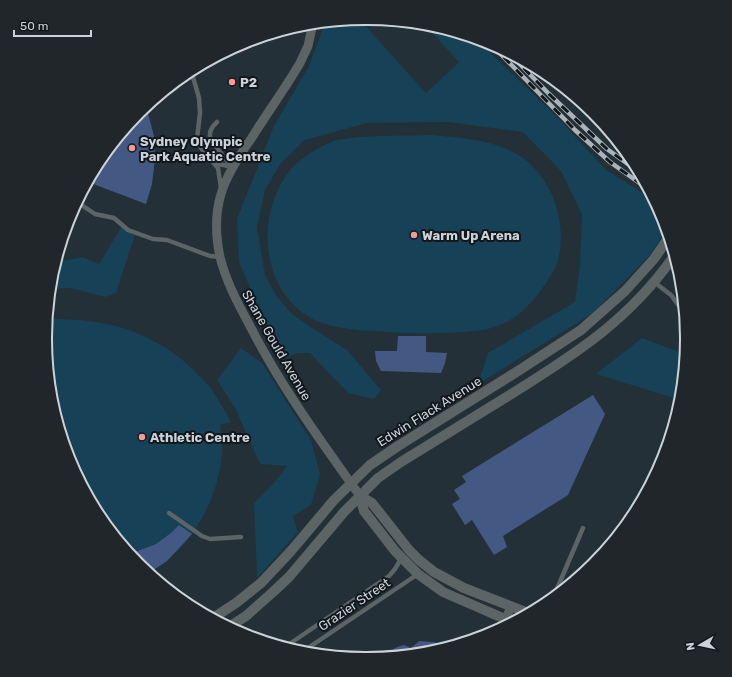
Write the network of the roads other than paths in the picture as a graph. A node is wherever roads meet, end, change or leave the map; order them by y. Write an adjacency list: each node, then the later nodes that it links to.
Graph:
1 (311, 30): 5 (street, Shane Gould Avenue)
2 (194, 77): 4 (lane)
3 (217, 122): 5 (lane)
4 (215, 164): 5 (lane); 6 (lane)
5 (232, 167): 6 (street, Shane Gould Avenue)
6 (221, 194): 9 (street, Shane Gould Avenue)
7 (82, 206): 9 (lane)
8 (665, 244): 11 (street, Edwin Flack Avenue)
9 (220, 257): 14 (street, Shane Gould Avenue)
10 (670, 261): 12 (street)
11 (642, 272): 12 (street); 14 (street, Edwin Flack Avenue)
12 (654, 282): 13 (lane); 15 (street)
13 (678, 304)
14 (351, 484): 15 (street, Shane Gould Avenue); 25 (street, Edwin Flack Avenue)
15 (360, 496): 19 (street); 20 (street); 28 (street)
16 (170, 513): 18 (lane)
17 (582, 528): 22 (lane)
18 (241, 538)
19 (401, 559): 21 (street); 29 (lane)
20 (419, 560): 21 (street); 23 (street)
21 (415, 571): 27 (street); 30 (lane, Grazier Street)
22 (557, 587)
23 (511, 607): 24 (street); 26 (street)
24 (522, 611)
25 (218, 615)
26 (508, 618)
27 (503, 621)
28 (235, 623)
29 (292, 643)
30 (309, 647)

